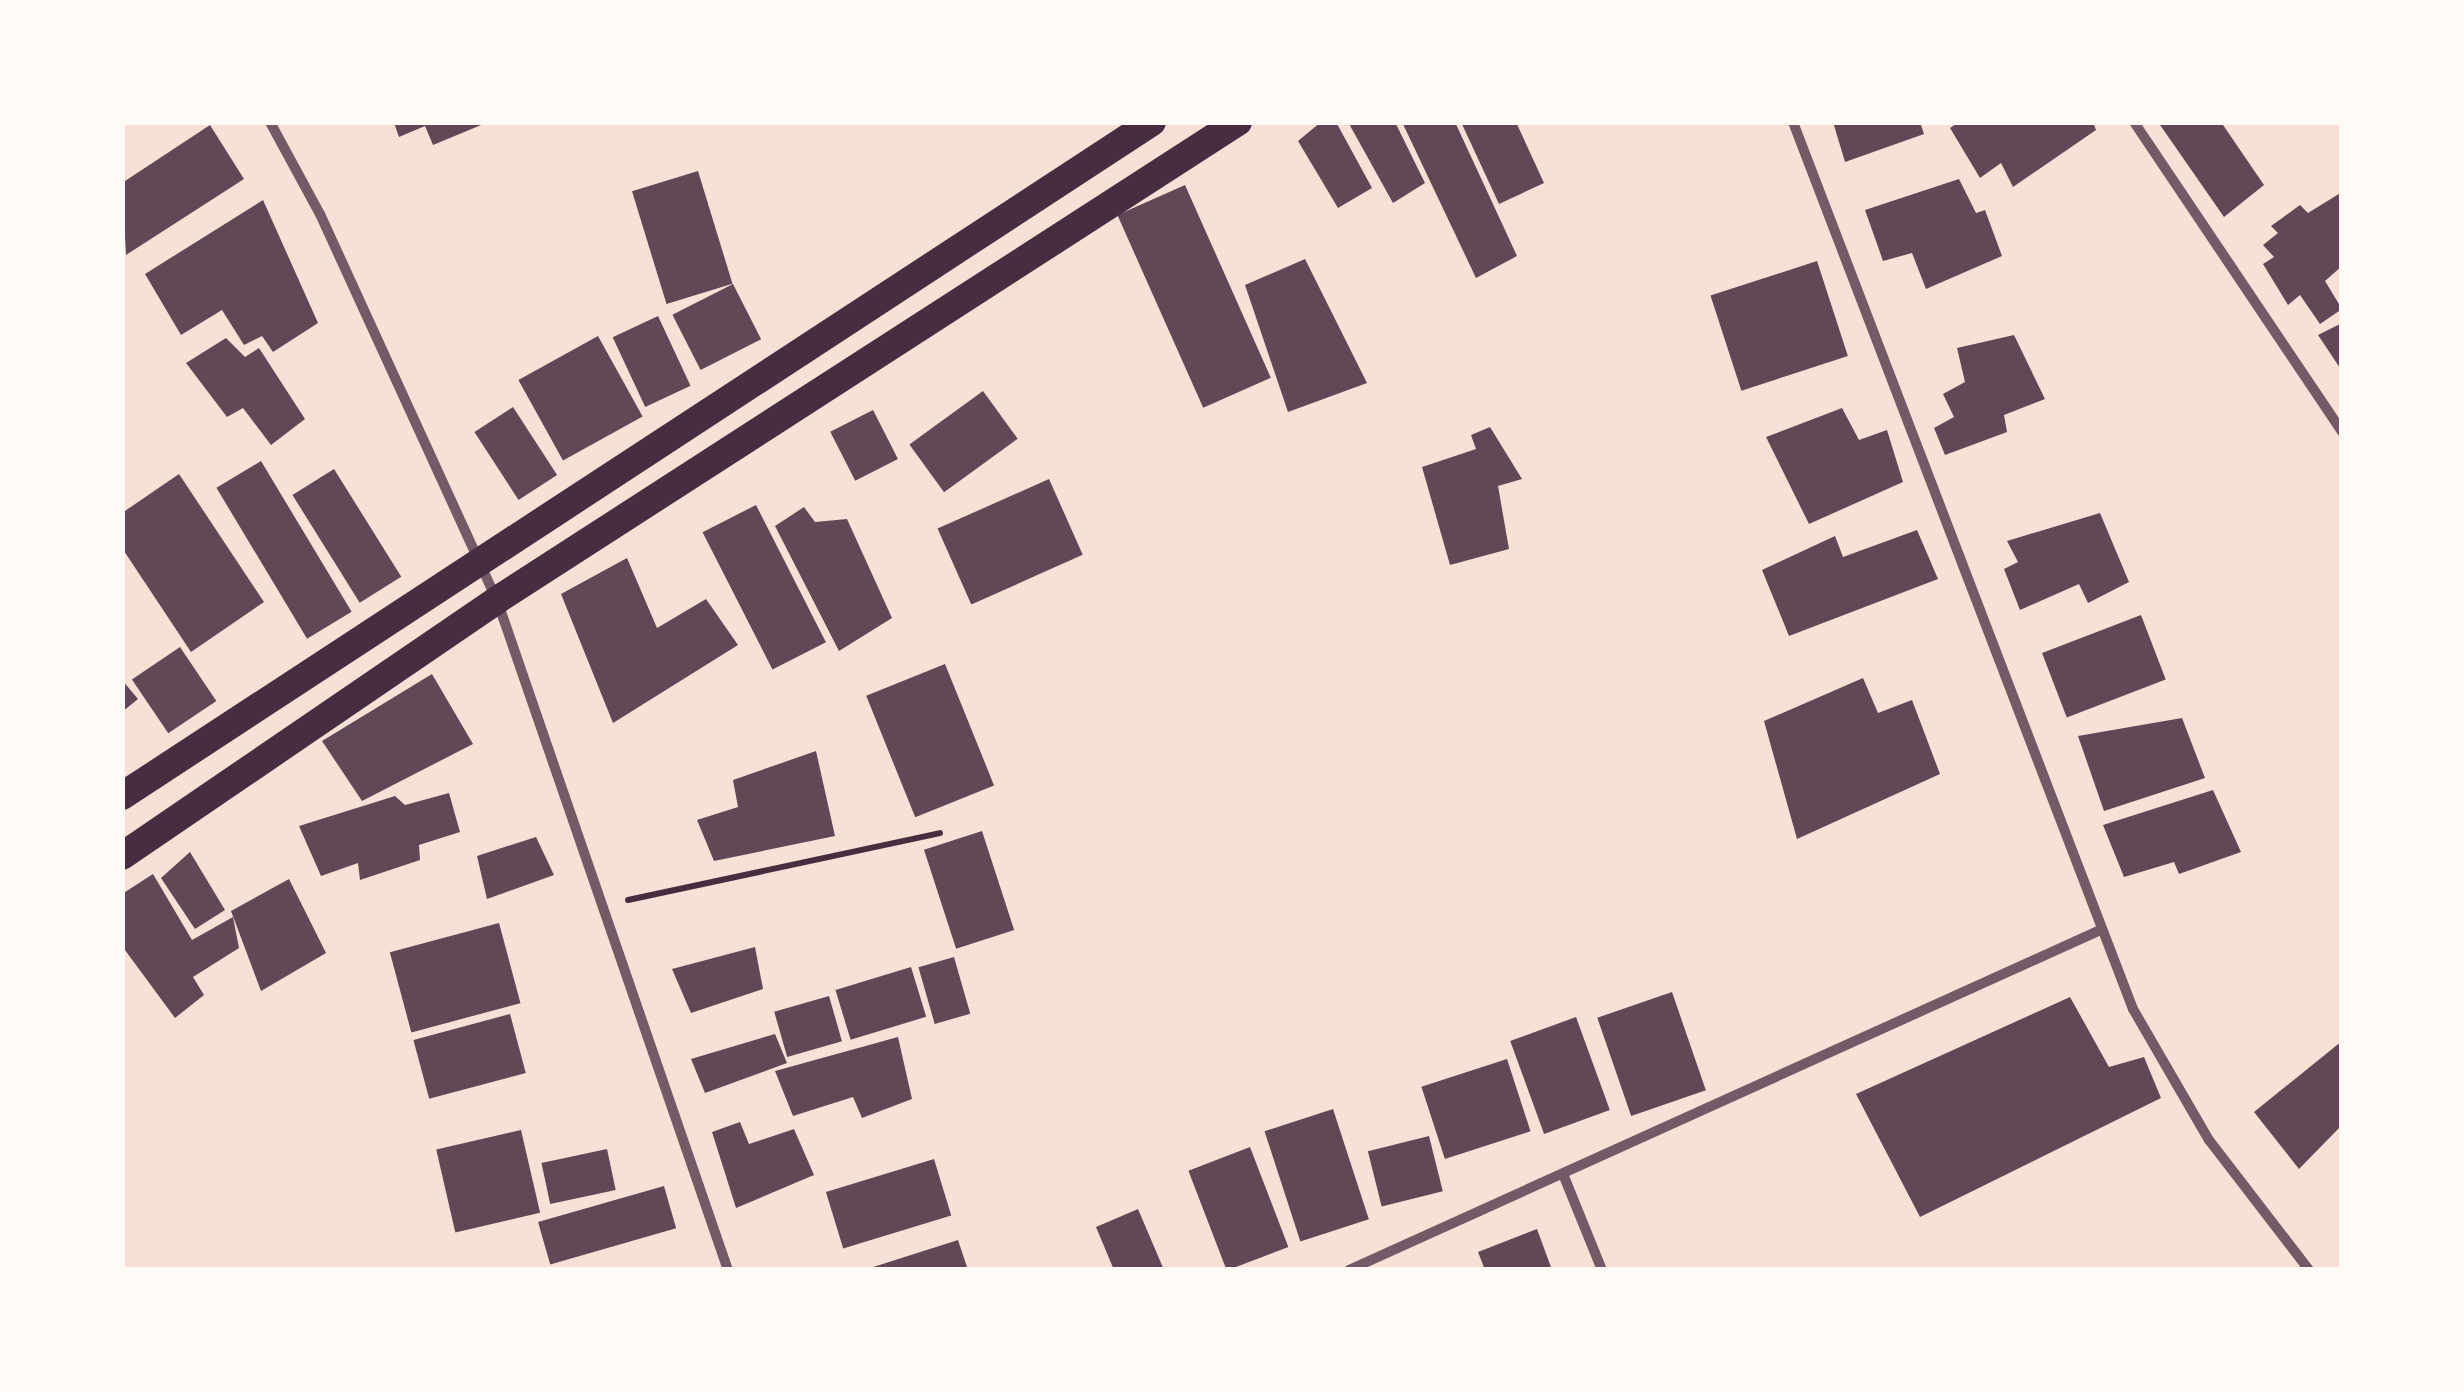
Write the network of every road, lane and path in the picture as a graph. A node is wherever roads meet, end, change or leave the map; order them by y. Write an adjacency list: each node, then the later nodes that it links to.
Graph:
1 (270, 122): 7 (street)
2 (1238, 122): 8 (highway)
3 (1794, 122): 13 (street)
4 (2134, 122): 6 (street)
5 (1134, 127): 7 (highway)
6 (2342, 432)
7 (480, 561): 8 (street); 9 (highway)
8 (497, 600): 11 (highway); 12 (street)
9 (122, 796)
10 (940, 834): 12 (path)
11 (122, 856)
12 (602, 906): 15 (street)
13 (2098, 932): 14 (street); 18 (street)
14 (1563, 1174): 16 (street); 17 (street)
15 (728, 1270)
16 (1348, 1270)
17 (1602, 1270)
18 (2310, 1270)

